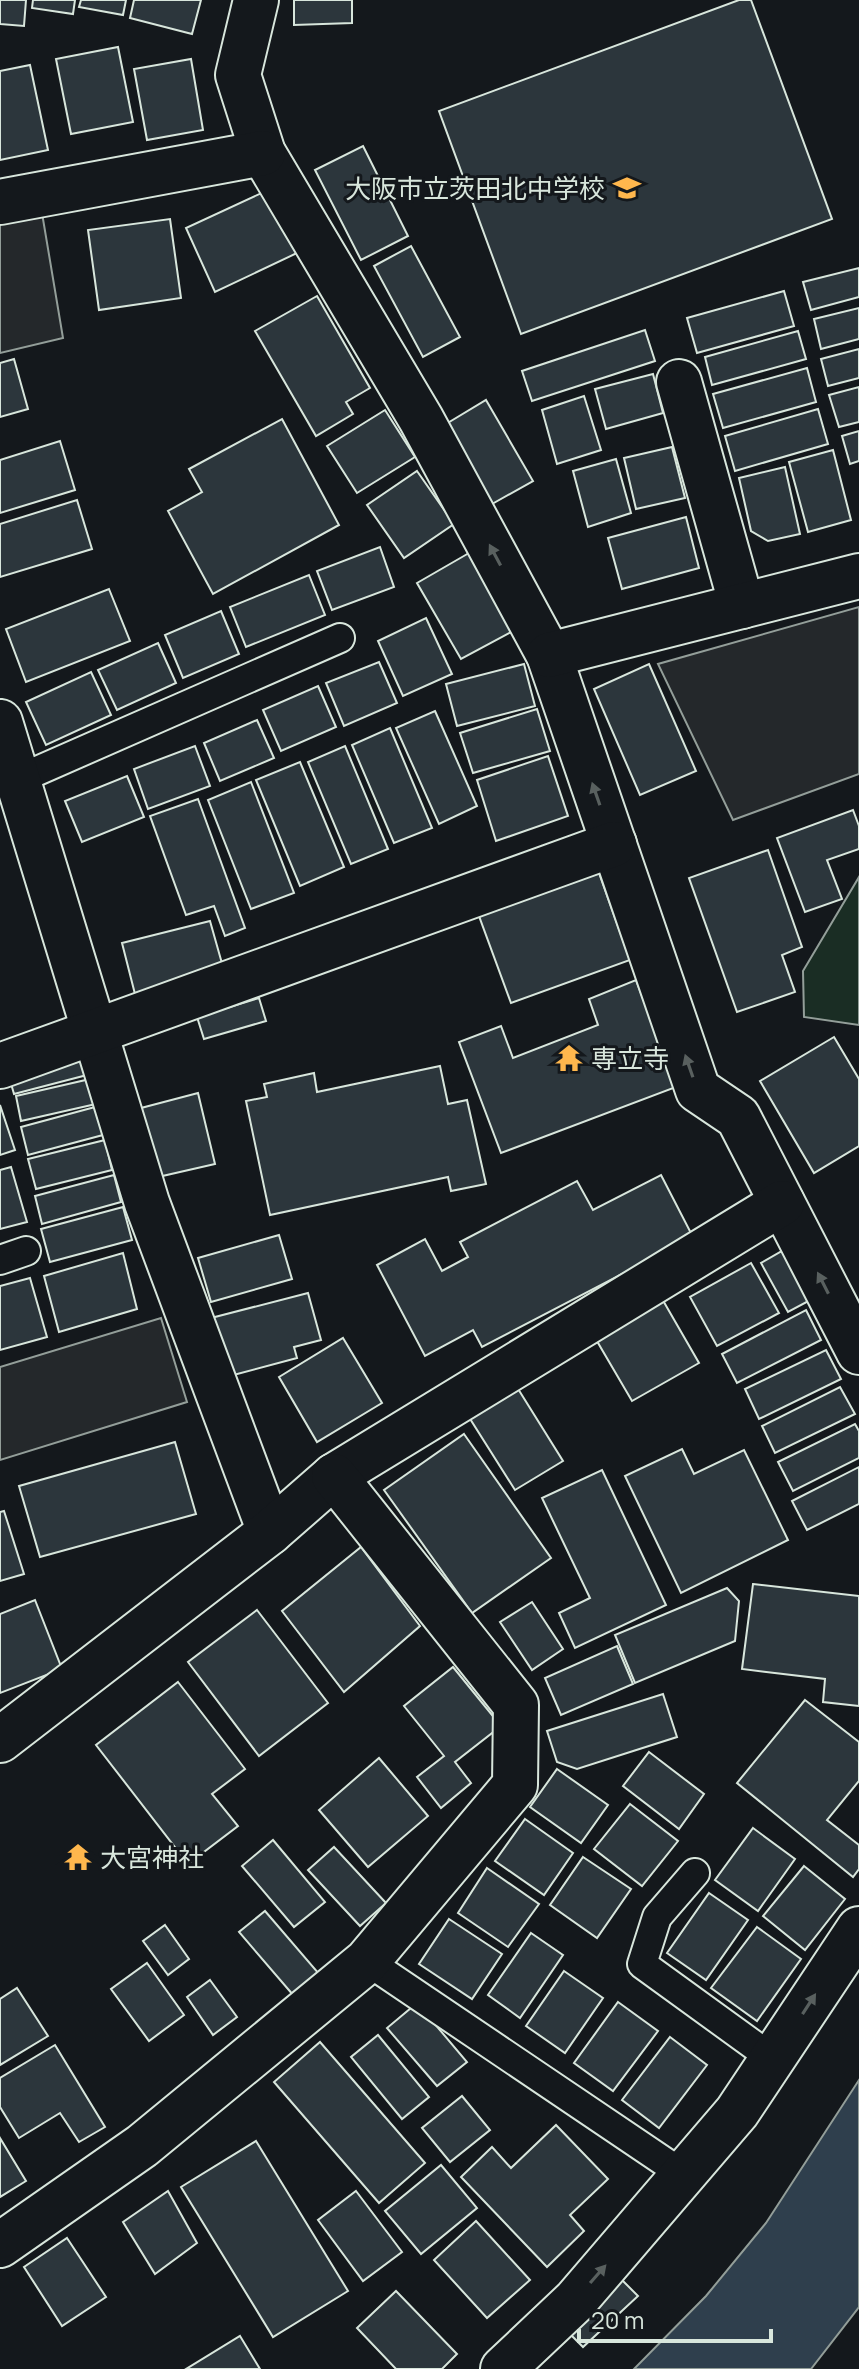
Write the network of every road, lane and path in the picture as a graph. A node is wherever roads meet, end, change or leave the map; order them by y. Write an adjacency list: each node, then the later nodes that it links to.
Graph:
1 (256, 0): 2 (street)
2 (263, 153): 3 (street); 8 (street, one-way to 2)
3 (0, 202)
4 (679, 382): 6 (street)
5 (859, 576): 6 (street)
6 (742, 606): 8 (street)
7 (340, 638): 10 (lane)
8 (549, 655): 11 (street, one-way to 8)
9 (0, 722): 10 (street)
10 (19, 779): 12 (street)
11 (614, 844): 12 (street); 14 (street, one-way to 11)
12 (96, 1034): 13 (street); 17 (street)
13 (0, 1066)
14 (782, 1203): 15 (street, one-way to 14); 16 (street)
15 (859, 1352)
16 (334, 1476): 17 (street); 21 (street)
17 (270, 1532): 18 (street)
18 (0, 1740)
19 (695, 1873): 22 (lane)
20 (859, 1929): 22 (street, one-way to 20)
21 (367, 1961): 23 (lane); 24 (street)
22 (773, 2059): 23 (street)
23 (684, 2175): 25 (street, one-way to 23)
24 (0, 2245)
25 (503, 2369)

